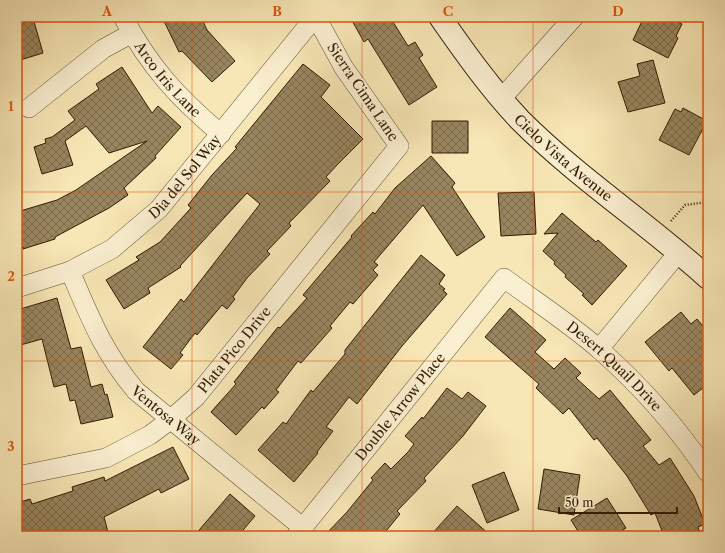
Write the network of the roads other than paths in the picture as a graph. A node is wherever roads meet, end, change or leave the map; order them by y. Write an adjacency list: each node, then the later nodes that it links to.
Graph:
1 (315, 17): 7 (street, Dia del Sol Way); 8 (street, Sierra Cima Lane)
2 (440, 17): 5 (street, Cielo Vista Avenue)
3 (574, 17): 5 (street)
4 (127, 25): 6 (street); 7 (street, Arco Iris Lane)
5 (501, 99): 9 (street, Cielo Vista Avenue)
6 (28, 108)
7 (221, 134): 10 (street, Dia del Sol Way)
8 (399, 146): 15 (street, Plata Pico Drive)
9 (678, 253): 12 (street, Cielo Vista Avenue); 14 (street)
10 (70, 271): 13 (street, Dia del Sol Way); 15 (street, Ventosa Way)
11 (504, 278): 14 (street, Desert Quail Drive); 18 (street, Double Arrow Place)
12 (708, 278)
13 (17, 288)
14 (599, 349): 16 (street, Desert Quail Drive)
15 (170, 420): 17 (street, Plata Pico Drive); 18 (street, Ventosa Way)
16 (708, 473)
17 (17, 476)
18 (299, 531)

